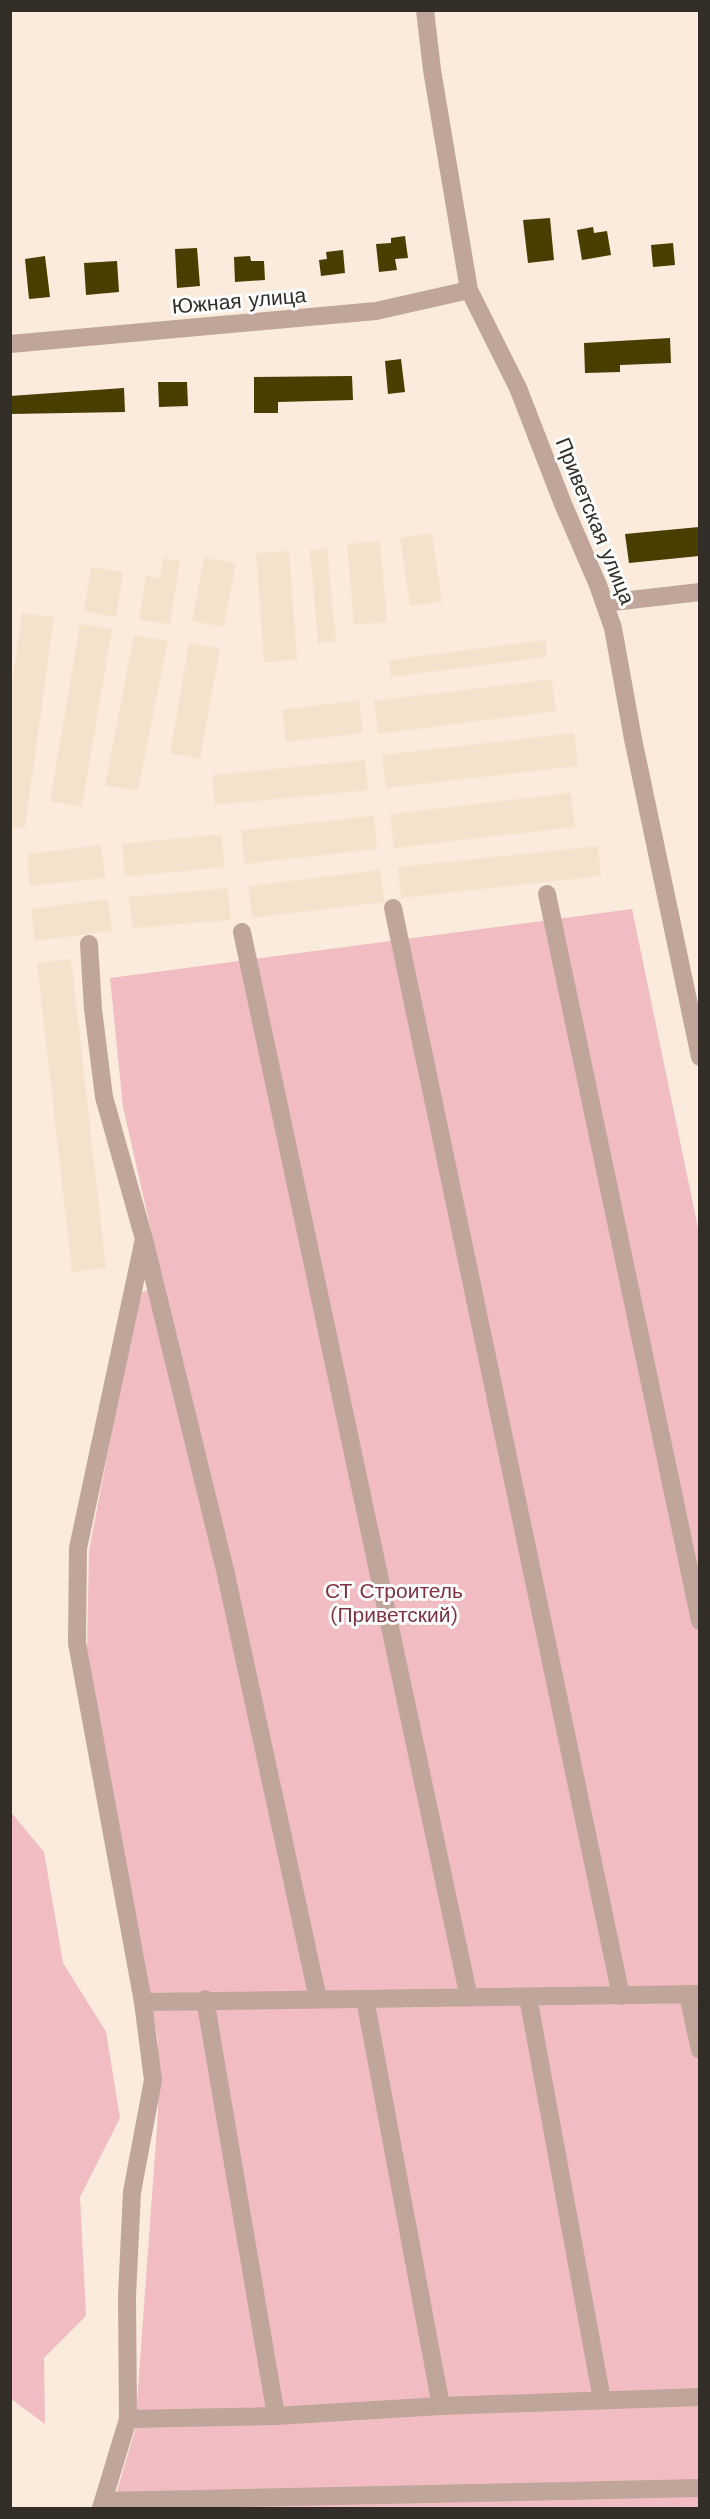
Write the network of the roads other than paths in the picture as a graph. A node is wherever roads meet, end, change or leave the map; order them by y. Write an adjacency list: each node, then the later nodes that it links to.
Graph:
1 (425, 10): 2 (street, Приветская улица)
2 (469, 290): 3 (street, Южная улица); 5 (street, Приветская улица)
3 (10, 344)
4 (699, 592): 5 (street)
5 (604, 603): 10 (street, Приветская улица)
6 (547, 894): 12 (street)
7 (393, 908): 14 (street)
8 (242, 932): 16 (street)
9 (89, 944): 11 (street)
10 (699, 1057)
11 (144, 1239): 18 (street); 20 (street)
12 (699, 1621)
13 (694, 1994): 14 (street); 21 (street)
14 (621, 1996): 15 (street)
15 (528, 1997): 16 (street); 23 (street)
16 (469, 1998): 19 (street)
17 (205, 1999): 18 (street); 20 (street); 25 (street)
18 (318, 1999): 19 (street)
19 (365, 1999): 24 (street)
20 (143, 2002): 26 (street)
21 (699, 2050)
22 (699, 2397): 23 (street)
23 (602, 2400): 24 (street)
24 (441, 2406): 25 (street)
25 (276, 2416): 26 (street)
26 (128, 2419): 28 (street)
27 (699, 2488): 28 (street)
28 (103, 2505)

